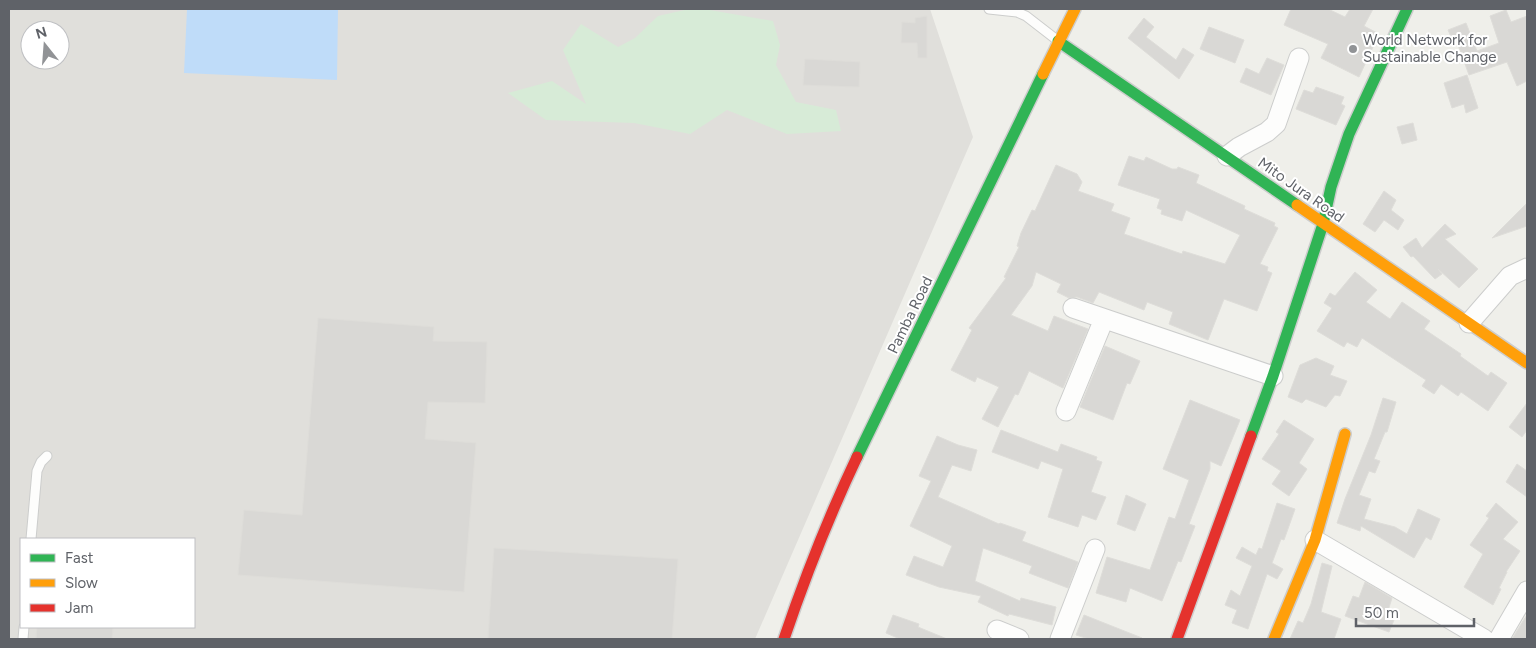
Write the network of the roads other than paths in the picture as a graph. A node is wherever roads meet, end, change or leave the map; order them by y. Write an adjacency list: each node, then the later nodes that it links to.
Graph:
1 (989, 9): 4 (lane)
2 (1075, 9): 4 (main road, Pamba Road)
3 (1407, 9): 7 (main road)
4 (1058, 41): 6 (main road, Mito Jura Road); 23 (main road, Pamba Road)
5 (1298, 58): 6 (street)
6 (1227, 156): 7 (main road, Mito Jura Road)
7 (1323, 224): 11 (main road, Mito Jura Road); 13 (main road)
8 (1527, 268): 11 (street)
9 (1073, 308): 10 (street)
10 (1104, 319): 13 (street); 14 (street)
11 (1469, 323): 12 (main road, Mito Jura Road)
12 (1527, 362)
13 (1273, 376): 22 (main road)
14 (1066, 411)
15 (1344, 434): 18 (main road)
16 (47, 456): 17 (lane)
17 (31, 538)
18 (1315, 540): 26 (main road); 27 (street)
19 (1095, 549): 25 (street)
20 (1527, 591): 28 (street)
21 (997, 630): 24 (street)
22 (1181, 638)
23 (784, 639)
24 (1020, 639)
25 (1060, 639)
26 (1274, 639)
27 (1484, 639)
28 (1499, 639)

